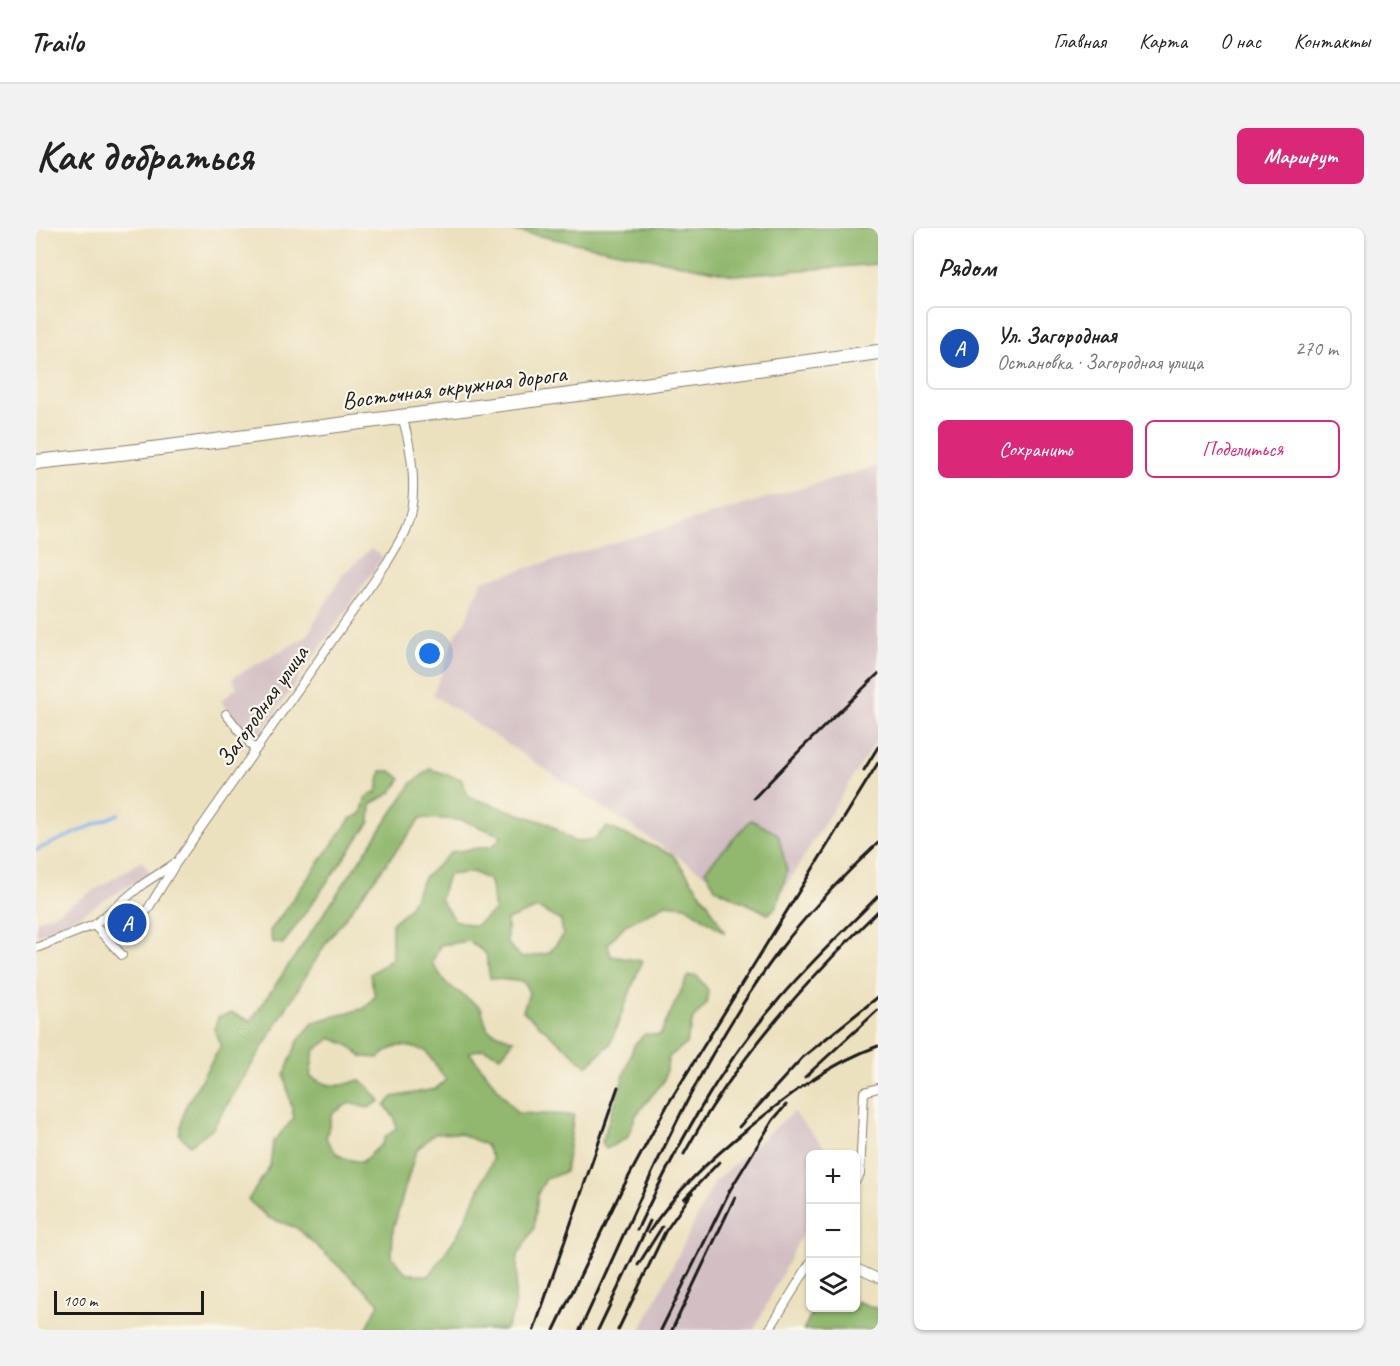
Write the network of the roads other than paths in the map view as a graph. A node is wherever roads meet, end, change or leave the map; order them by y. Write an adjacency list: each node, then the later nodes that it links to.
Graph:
1 (878, 352): 2 (main road, Восточная окружная дорога)
2 (402, 416): 3 (main road, Восточная окружная дорога); 5 (street, Загородная улица)
3 (36, 462)
4 (226, 714): 5 (street)
5 (255, 750): 6 (street, Загородная улица)
6 (177, 862): 7 (street, Загородная улица); 8 (street)
7 (94, 925): 9 (street, Загородная улица); 10 (street)
8 (138, 925)
9 (36, 948)
10 (122, 955)
11 (878, 1088): 12 (street)
12 (860, 1174)
13 (806, 1270): 16 (street)
14 (860, 1270): 15 (street)
15 (878, 1278)
16 (769, 1330)

